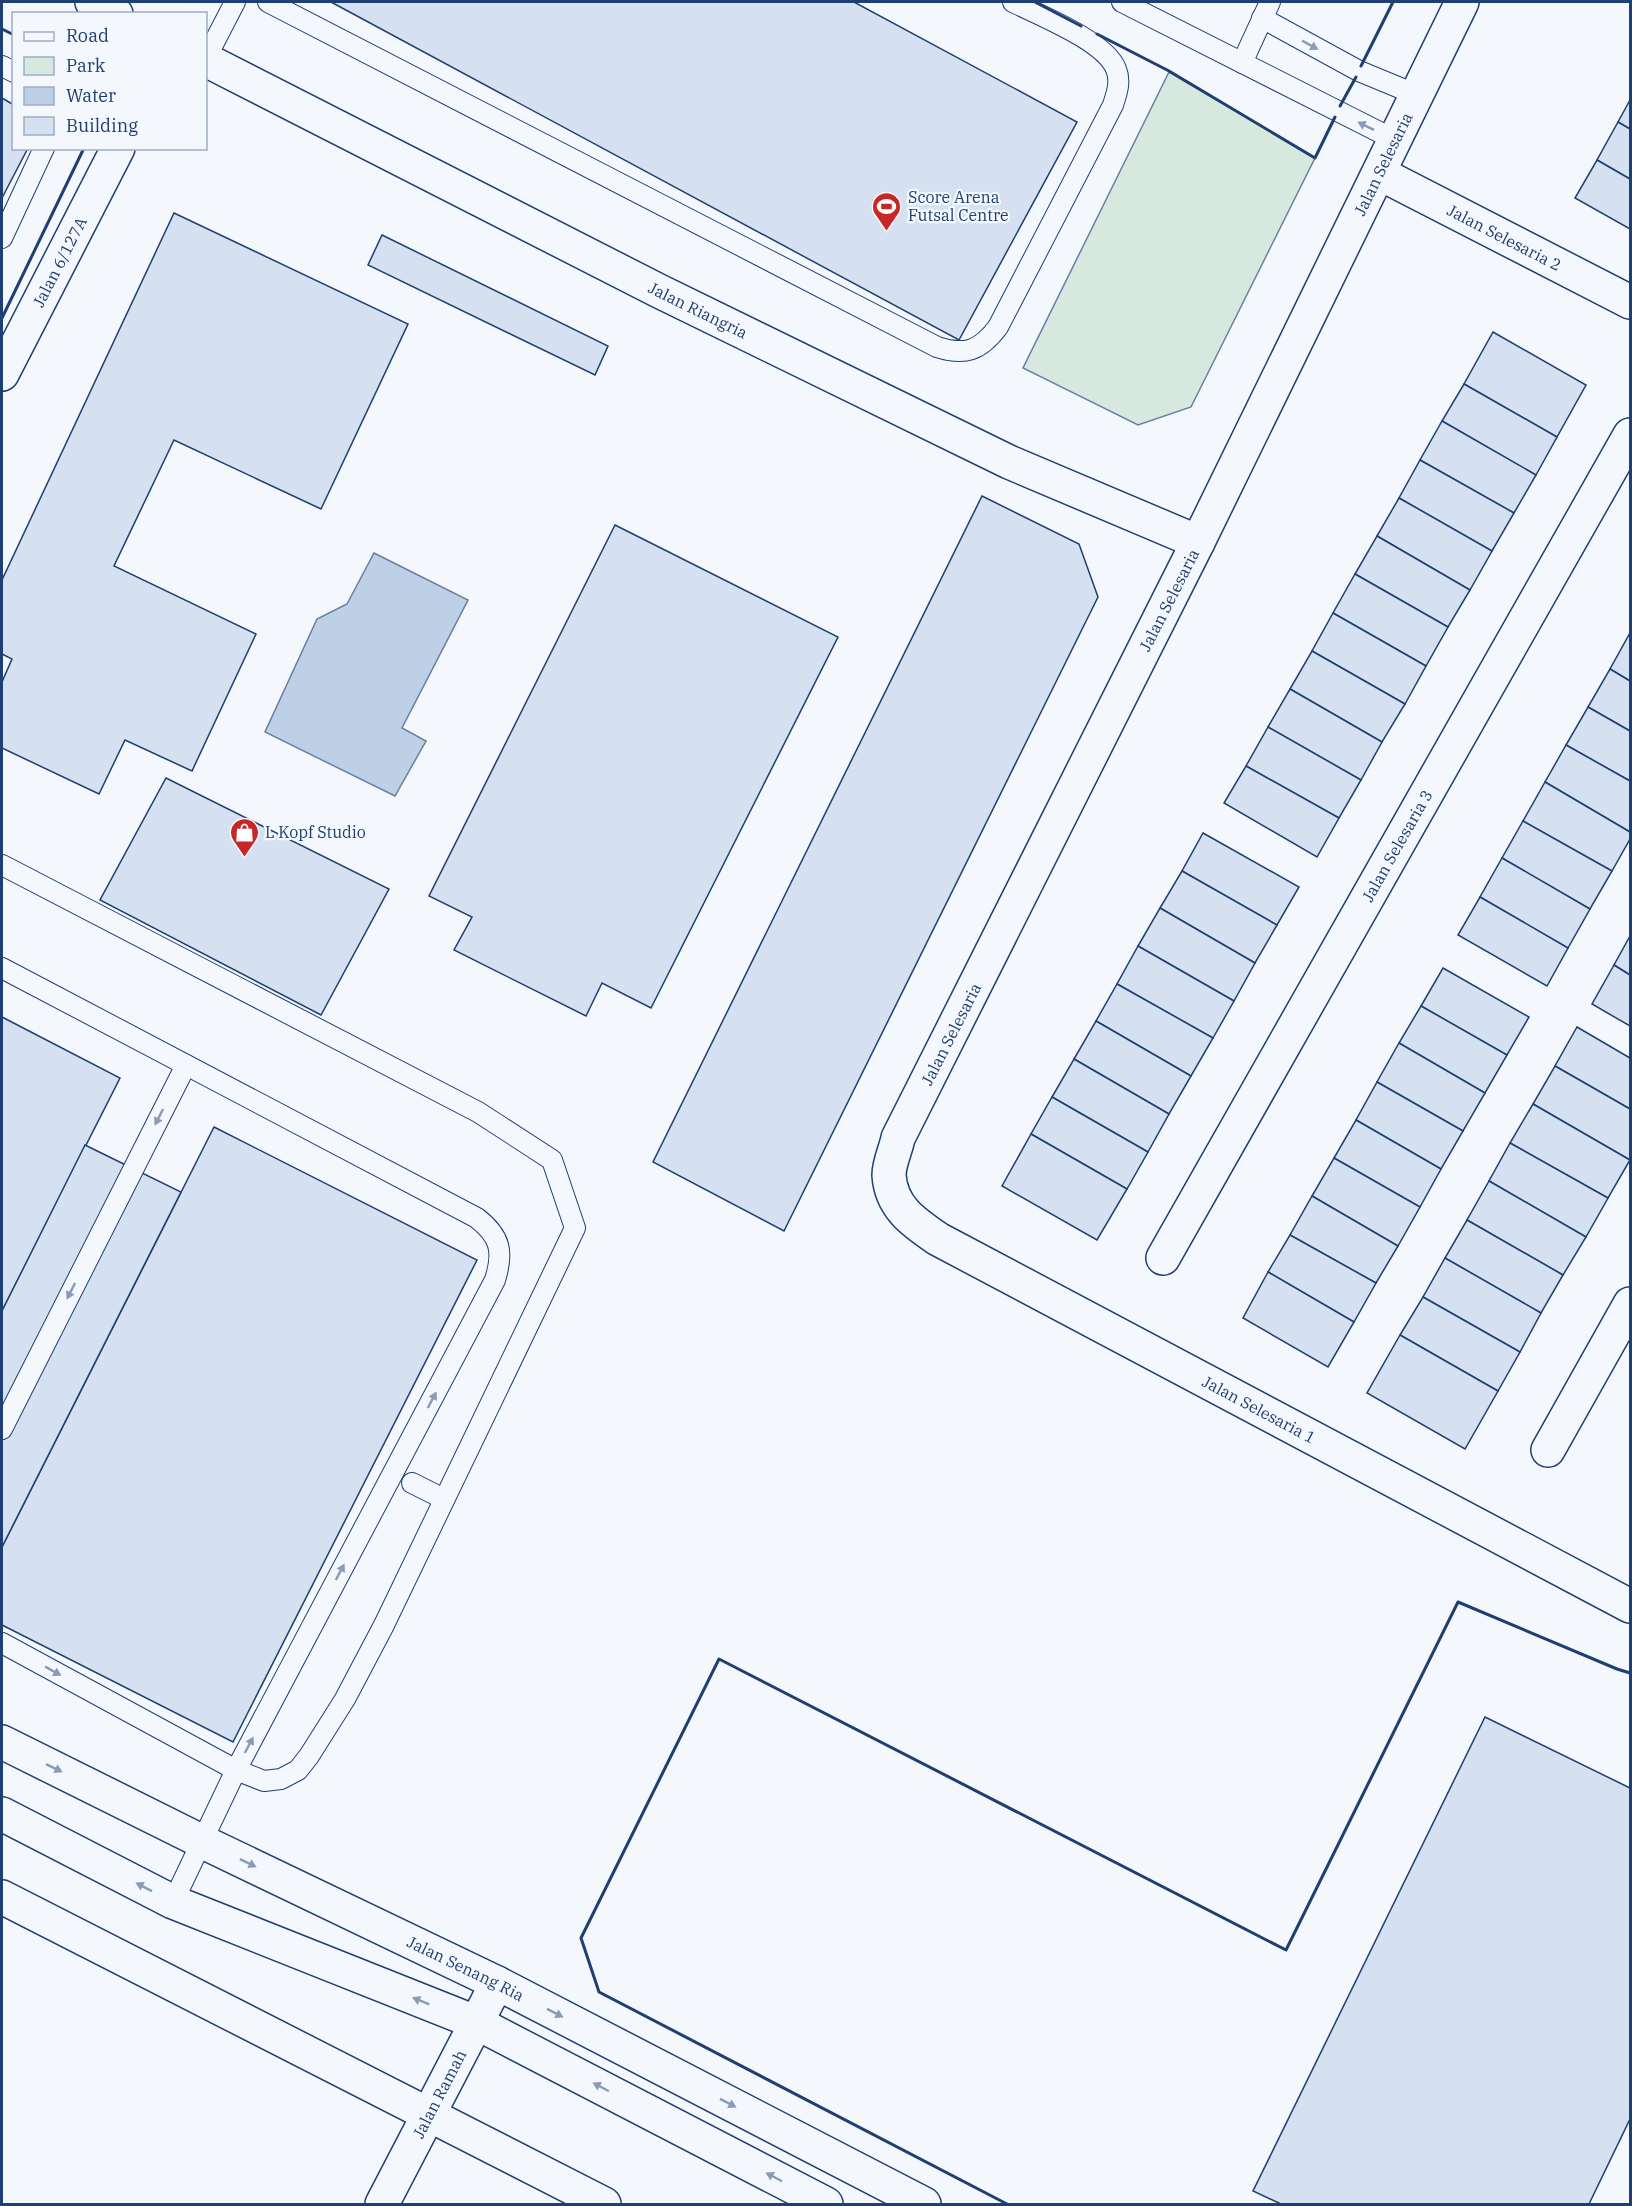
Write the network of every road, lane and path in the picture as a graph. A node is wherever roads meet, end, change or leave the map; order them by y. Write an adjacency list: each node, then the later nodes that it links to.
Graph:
1 (92, 2): 8 (street)
2 (235, 2): 9 (lane)
3 (268, 2): 4 (lane)
4 (1014, 2)
5 (1122, 2): 11 (lane)
6 (1462, 2): 12 (street, Jalan Selesaria)
7 (1266, 10): 11 (lane); 12 (lane, one-way to 12)
8 (112, 12)
9 (207, 57)
10 (207, 60): 21 (street, Jalan Riangria)
11 (1242, 63): 13 (lane, one-way to 11)
12 (1417, 95): 13 (street, Jalan Selesaria)
13 (1395, 140): 16 (street, Jalan Selesaria)
14 (43, 150): 17 (lane)
15 (117, 150): 19 (street, Jalan 6/127A)
16 (1379, 173): 18 (street, Jalan Selesaria 2); 21 (street, Jalan Selesaria)
17 (2, 238)
18 (1630, 302)
19 (2, 374)
20 (1630, 435): 26 (street, Jalan Selesaria 3)
21 (1198, 542): 25 (street, Jalan Selesaria)
22 (2, 865): 31 (lane)
23 (2, 968): 24 (lane)
24 (186, 1065): 28 (lane, one-way to 28); 35 (lane, one-way to 24)
25 (894, 1201): 32 (street, Jalan Selesaria 1)
26 (1163, 1258)
27 (1630, 1304): 29 (street)
28 (2, 1429)
29 (1548, 1450)
30 (412, 1483): 31 (lane)
31 (444, 1499): 35 (lane)
32 (1630, 1606)
33 (2, 1643): 35 (lane, one-way to 35)
34 (2, 1742): 37 (street, Jalan Senang Ria, one-way to 37)
35 (236, 1770): 37 (lane)
36 (2, 1814): 38 (street, one-way to 36)
37 (203, 1842): 38 (lane); 40 (street, Jalan Senang Ria, one-way to 40)
38 (174, 1902): 41 (street, one-way to 38)
39 (5, 1906): 42 (street)
40 (496, 1983): 41 (street, Jalan Ramah); 46 (street, Jalan Senang Ria, one-way to 46)
41 (475, 2022): 42 (street, Jalan Ramah); 45 (street, one-way to 41)
42 (426, 2115): 43 (street, Jalan Ramah); 44 (street)
43 (382, 2205)
44 (604, 2205)
45 (826, 2205)
46 (924, 2205)

